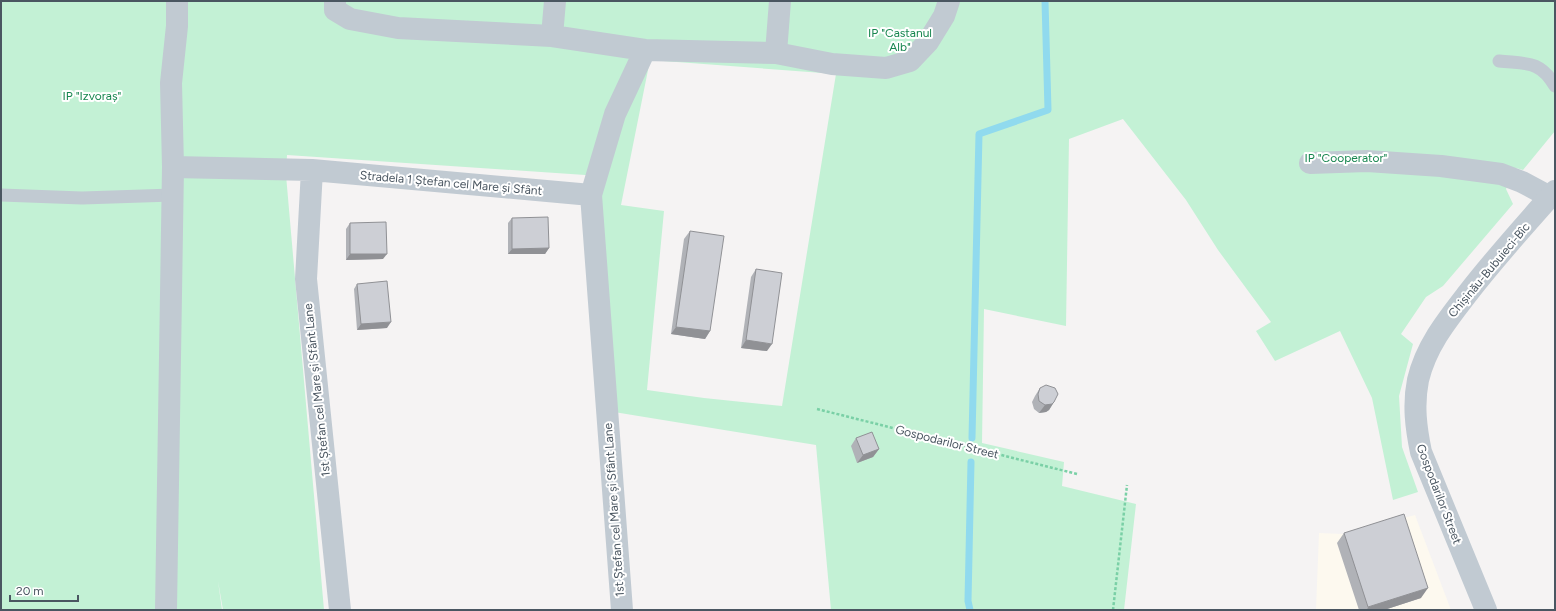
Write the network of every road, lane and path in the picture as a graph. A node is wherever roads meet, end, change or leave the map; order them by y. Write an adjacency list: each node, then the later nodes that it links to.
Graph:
1 (177, 1): 12 (street)
2 (335, 1): 6 (street)
3 (555, 1): 6 (street)
4 (780, 1): 8 (street)
5 (949, 1): 8 (street)
6 (552, 36): 7 (street)
7 (645, 50): 8 (street); 17 (street)
8 (776, 53)
9 (1499, 61): 10 (lane)
10 (1555, 86)
11 (1310, 163): 14 (street)
12 (173, 167): 13 (street, Stradela 1 Ștefan cel Mare și Sfânt); 16 (street)
13 (312, 170): 17 (street, Stradela 1 Ștefan cel Mare și Sfânt); 23 (street, 1st Ștefan cel Mare și Sfânt Lane)
14 (1553, 194): 18 (street, Chișinău-Bubuieci-Bîc)
15 (1, 195): 16 (lane)
16 (173, 195): 22 (street)
17 (591, 195): 24 (street, 1st Ștefan cel Mare și Sfânt Lane)
18 (1428, 352): 26 (street, Gospodarilor Street)
19 (817, 409): 20 (path, Gospodarilor Street)
20 (1077, 474)
21 (1127, 485): 25 (path)
22 (166, 610)
23 (340, 610)
24 (622, 610)
25 (1113, 610)
26 (1486, 610)

